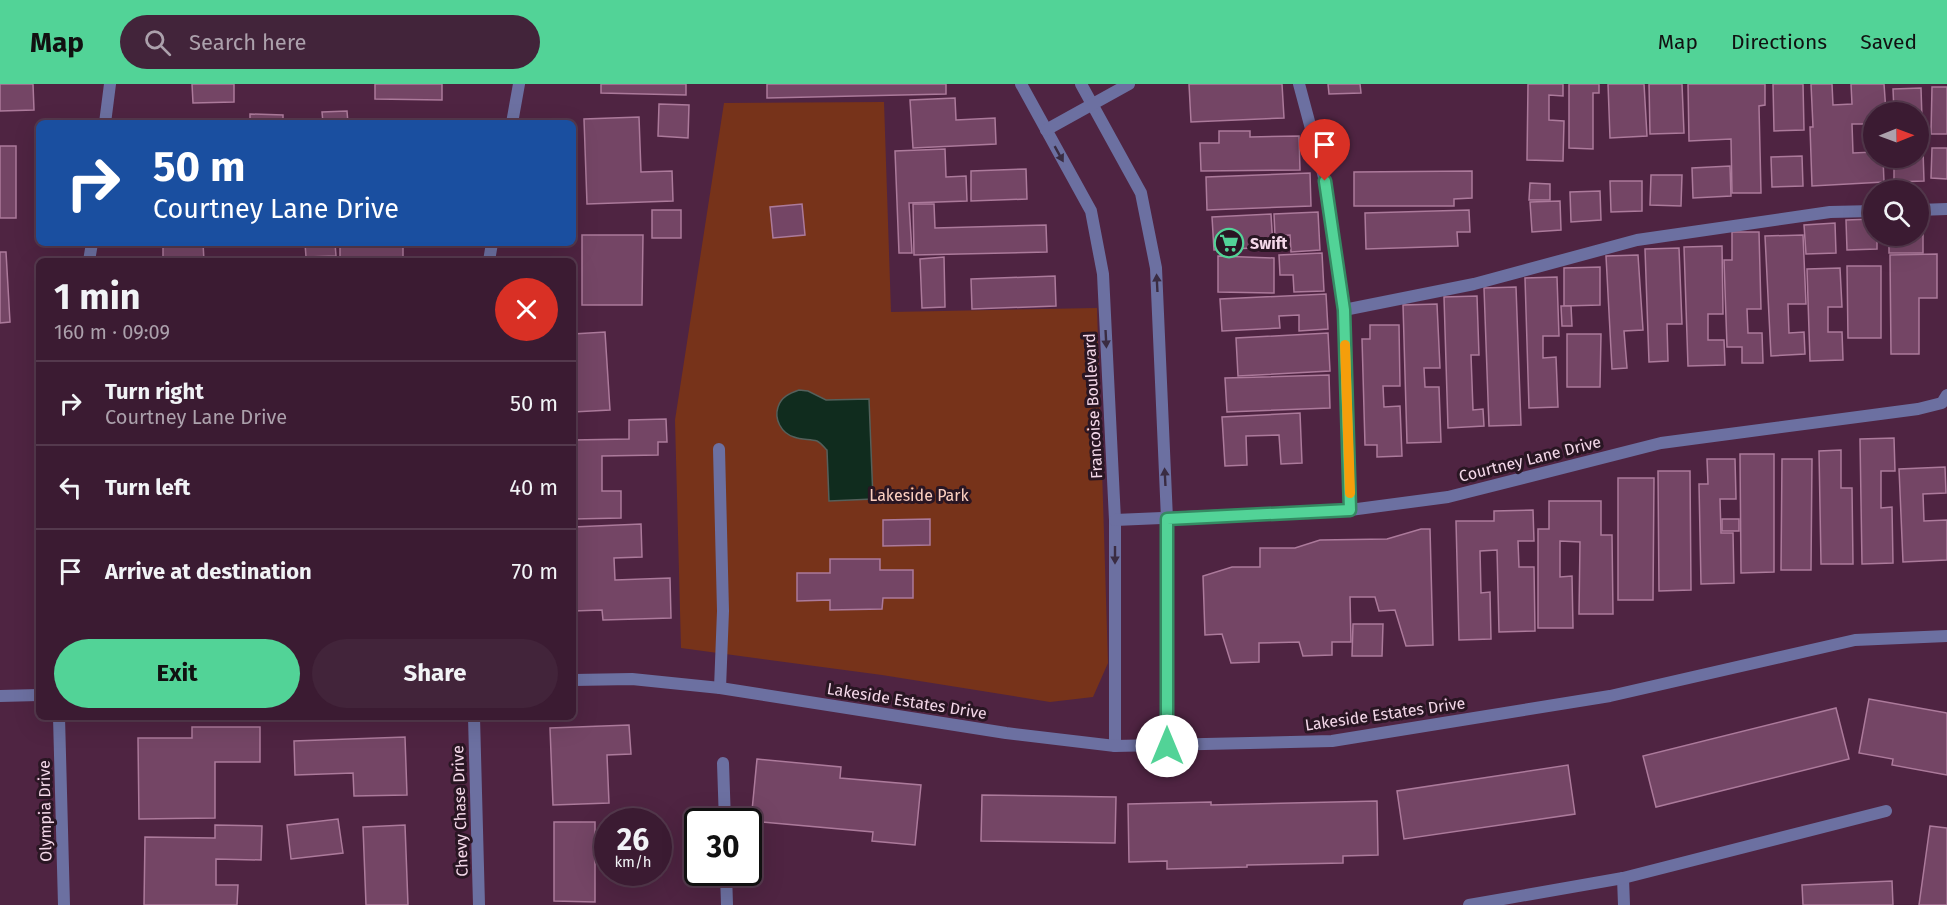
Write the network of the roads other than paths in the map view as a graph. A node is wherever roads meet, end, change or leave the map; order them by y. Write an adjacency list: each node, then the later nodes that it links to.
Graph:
1 (110, 84): 8 (street)
2 (519, 84): 9 (street)
3 (1021, 84): 10 (street, Francoise Boulevard)
4 (1081, 84): 7 (street)
5 (1129, 84): 7 (street)
6 (1299, 84): 14 (street)
7 (1092, 104): 10 (street); 18 (street, one-way to 7)
8 (105, 120)
9 (513, 120)
10 (1046, 130): 19 (street, Francoise Boulevard, one-way to 19)
11 (1947, 209): 12 (street)
12 (1929, 210)
13 (1863, 211): 14 (street)
14 (1344, 310): 17 (street)
15 (1947, 395): 17 (street, Courtney Lane Drive)
16 (719, 449): 22 (street)
17 (1350, 510): 18 (street, Courtney Lane Drive)
18 (1167, 519): 19 (street, Courtney Lane Drive); 28 (street)
19 (1115, 520): 27 (street, Francoise Boulevard, one-way to 27)
20 (1947, 636): 28 (street, Lakeside Estates Drive)
21 (576, 680): 22 (street, Lakeside Estates Drive)
22 (720, 688): 27 (street, Lakeside Estates Drive)
23 (36, 695): 24 (street)
24 (0, 696)
25 (59, 720): 34 (street, Olympia Drive)
26 (474, 720): 35 (street, Chevy Chase Drive)
27 (1115, 746): 28 (street, Lakeside Estates Drive)
28 (1167, 746)
29 (723, 764): 30 (street)
30 (724, 808)
31 (1886, 811): 32 (street)
32 (1623, 878): 37 (street); 38 (street)
33 (726, 886): 36 (street)
34 (64, 905)
35 (479, 905)
36 (727, 905)
37 (1469, 905)
38 (1624, 905)

